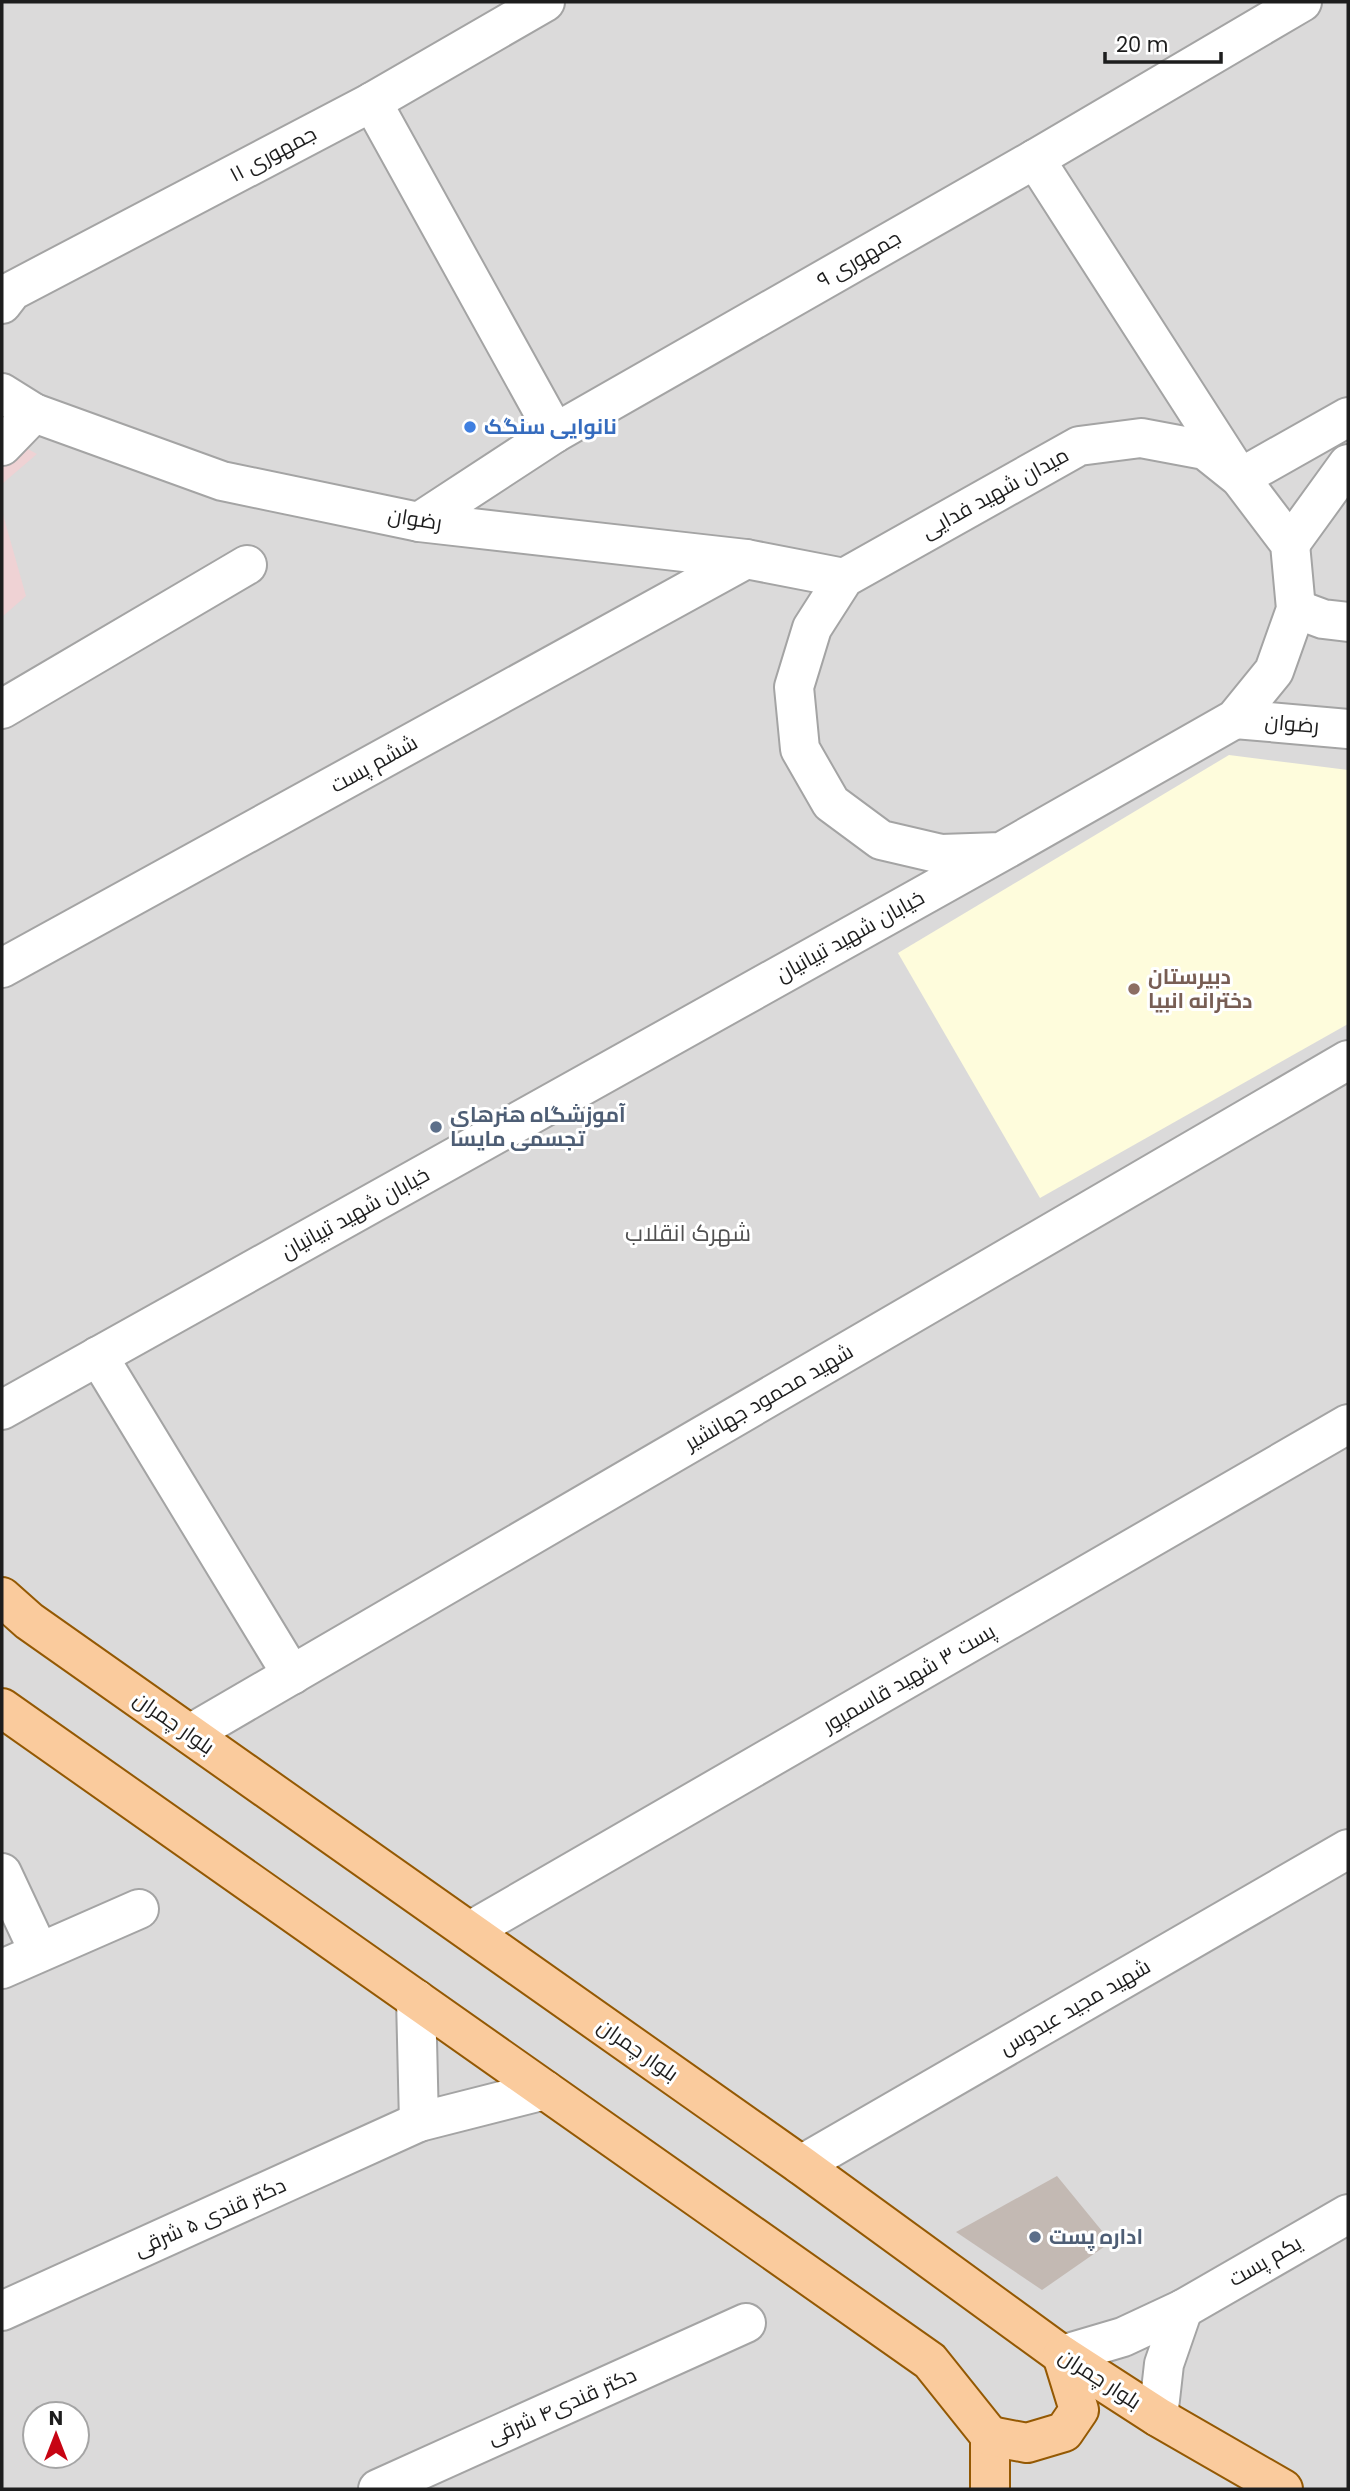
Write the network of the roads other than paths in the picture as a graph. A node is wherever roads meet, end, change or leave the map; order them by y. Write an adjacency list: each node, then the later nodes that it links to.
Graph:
1 (545, 2): 3 (street, جمهوری ۱۱)
2 (1302, 2): 4 (street, جمهوری ۹)
3 (372, 102): 5 (street, جمهوری ۱۱); 9 (street)
4 (1035, 159): 9 (street, جمهوری ۹); 12 (street)
5 (2, 304)
6 (2, 393): 7 (street, رضوان)
7 (34, 413): 10 (street); 13 (street, رضوان)
8 (1348, 418): 12 (street)
9 (555, 433): 13 (street, جمهوری ۹)
10 (2, 446)
11 (1348, 464): 14 (street)
12 (1240, 478): 14 (street, میدان شهید فدایی); 17 (street, میدان شهید فدایی)
13 (419, 522): 15 (street, رضوان)
14 (1290, 544): 18 (street, میدان شهید فدایی)
15 (747, 559): 17 (street, رضوان); 24 (street, ششم پست)
16 (247, 565): 20 (street)
17 (845, 578): 23 (street, میدان شهید فدایی)
18 (1296, 609): 19 (street); 21 (street, میدان شهید فدایی)
19 (1348, 622)
20 (2, 709)
21 (1235, 719): 22 (street, رضوان); 23 (street, میدان شهید فدایی)
22 (1348, 729)
23 (1001, 852): 26 (street, خیابان شهید تبیانیان)
24 (2, 968)
25 (1348, 1060): 30 (street, شهید محمود جهانشیر)
26 (98, 1356): 27 (street, خیابان شهید تبیانیان); 30 (street)
27 (2, 1410)
28 (1348, 1424): 36 (street, پست ۳ شهید قاسمپور)
29 (2, 1597): 32 (main road, بلوار چمران)
30 (292, 1675): 32 (street, شهید محمود جهانشیر)
31 (2, 1707): 39 (main road)
32 (190, 1734): 36 (main road, بلوار چمران)
33 (1348, 1849): 42 (street, شهید مجید عبدوس)
34 (2, 1873): 37 (street)
35 (139, 1909): 37 (street)
36 (470, 1931): 42 (main road, بلوار چمران)
37 (39, 1952): 38 (street)
38 (2, 1969)
39 (416, 1999): 40 (main road); 41 (street)
40 (545, 2090): 41 (street, دکتر قندی ۵ شرقی); 49 (main road)
41 (419, 2122): 45 (street, دکتر قندی ۵ شرقی)
42 (802, 2165): 47 (main road, بلوار چمران)
43 (1348, 2214): 44 (street, یکم پست)
44 (1182, 2309): 47 (street, یکم پست); 48 (street)
45 (2, 2311)
46 (746, 2323): 50 (street, دکتر قندی۴ شرقی)
47 (1062, 2355): 48 (main road, بلوار چمران); 49 (main road)
48 (1158, 2417): 52 (main road, بلوار چمران)
49 (990, 2436): 51 (main road)
50 (378, 2489)
51 (990, 2489)
52 (1283, 2489)

